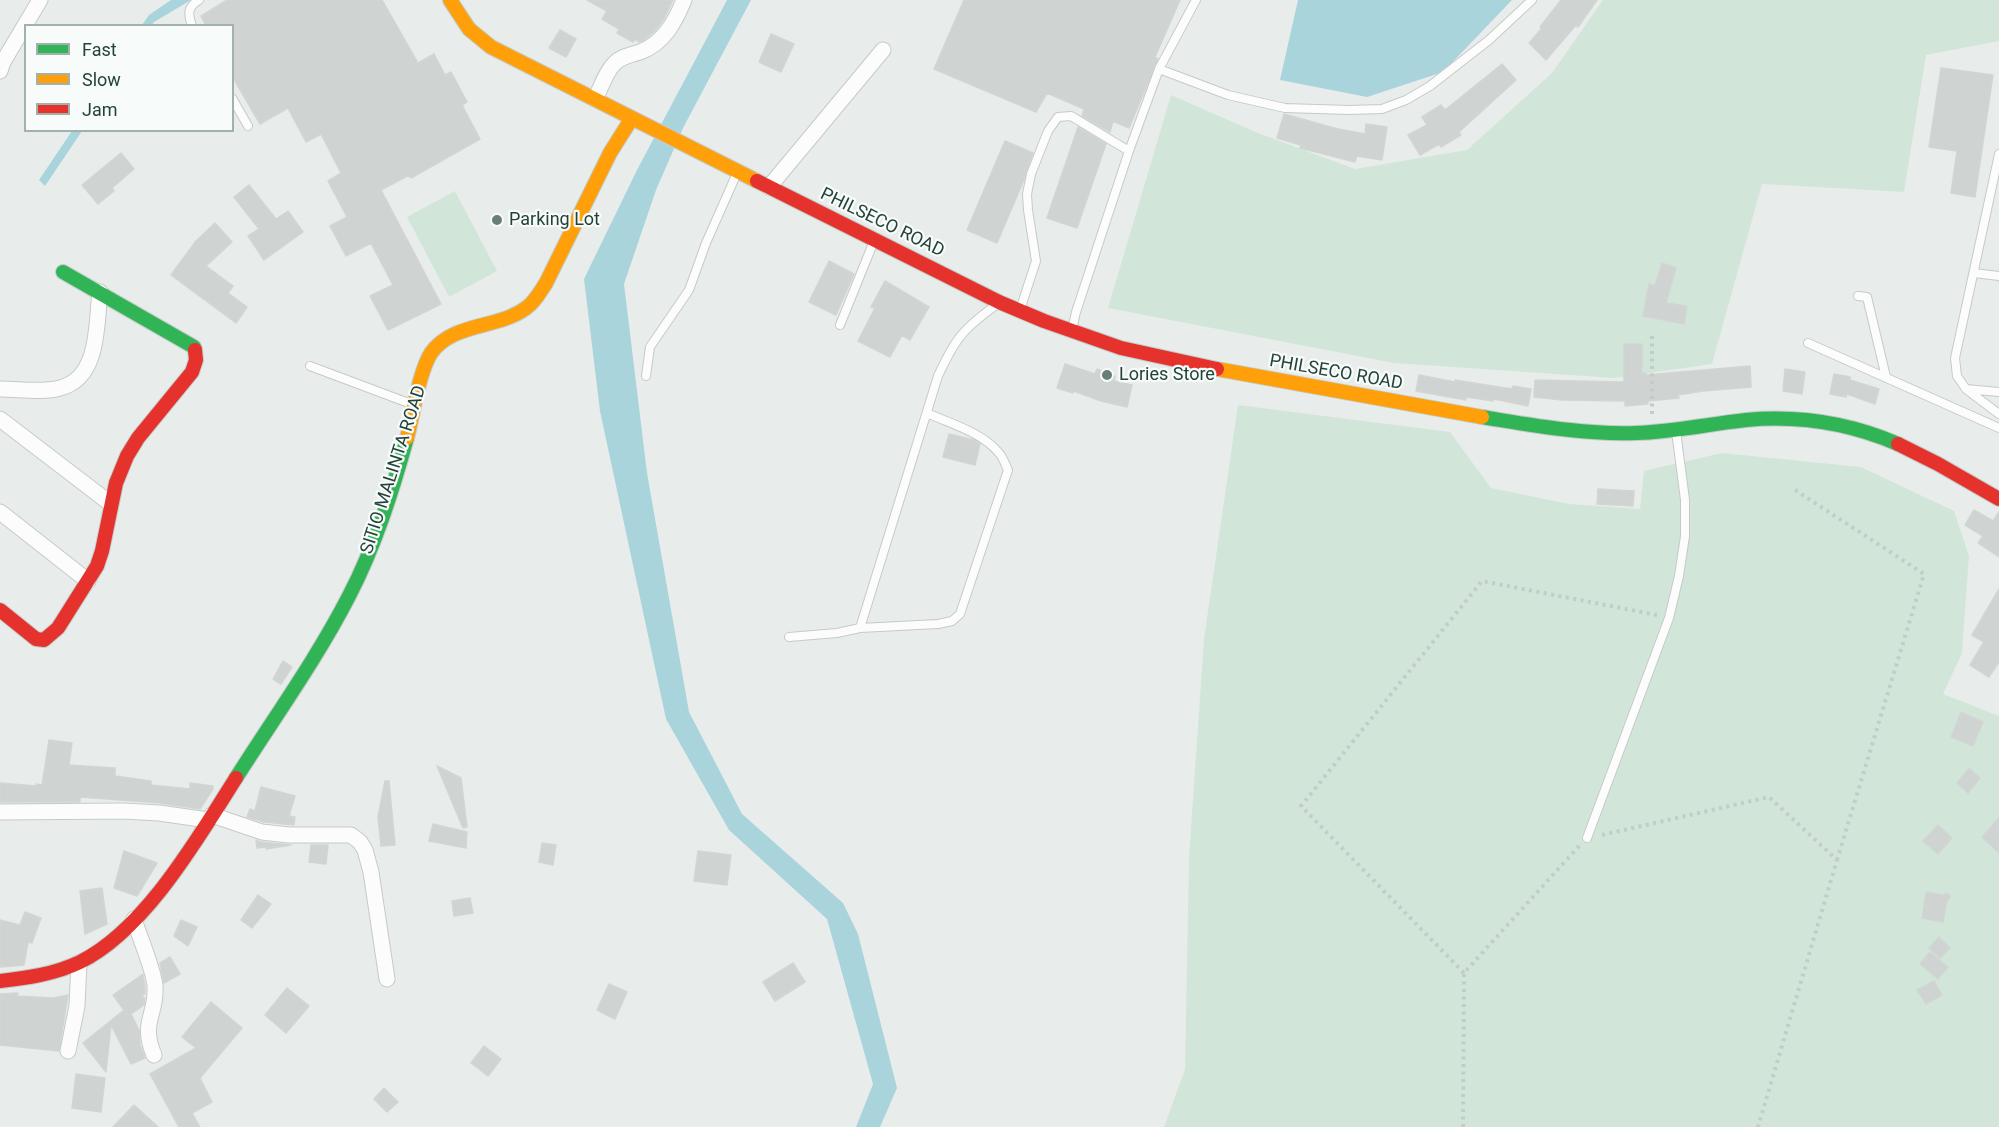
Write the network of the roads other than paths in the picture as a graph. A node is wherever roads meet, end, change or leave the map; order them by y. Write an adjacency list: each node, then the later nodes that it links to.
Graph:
1 (199, 0): 7 (lane)
2 (450, 0): 11 (street, PHILSECO ROAD)
3 (684, 0): 11 (street)
4 (1196, 0): 10 (lane)
5 (1532, 0): 10 (lane)
6 (36, 1): 9 (street)
7 (191, 24)
8 (883, 50): 18 (street)
9 (1, 65)
10 (1159, 69): 15 (lane)
11 (595, 99): 13 (street, PHILSECO ROAD)
12 (234, 102): 14 (lane)
13 (636, 120): 17 (street, PHILSECO ROAD); 36 (street, SITIO MALINTA ROAD)
14 (248, 126)
15 (1129, 151): 26 (lane); 28 (lane)
16 (1999, 154): 21 (lane)
17 (738, 172): 18 (street, PHILSECO ROAD); 31 (lane)
18 (769, 187): 19 (street, PHILSECO ROAD)
19 (875, 240): 25 (street, PHILSECO ROAD); 27 (lane)
20 (63, 272): 23 (street)
21 (1974, 273): 22 (lane); 34 (lane)
22 (1999, 276)
23 (100, 292): 33 (street); 43 (street)
24 (1858, 296): 32 (lane)
25 (999, 302): 26 (street, PHILSECO ROAD); 37 (lane)
26 (1019, 311): 28 (street, PHILSECO ROAD)
27 (840, 325)
28 (1072, 332): 41 (street, PHILSECO ROAD)
29 (1808, 343): 32 (lane)
30 (310, 366): 36 (lane)
31 (646, 376)
32 (1886, 377): 40 (lane)
33 (0, 389)
34 (1966, 389): 35 (lane); 38 (lane)
35 (1999, 392)
36 (416, 405): 50 (street, SITIO MALINTA ROAD)
37 (927, 413): 47 (lane); 47 (lane)
38 (1999, 414)
39 (0, 419): 43 (street)
40 (1999, 428)
41 (1675, 429): 42 (street, PHILSECO ROAD); 51 (lane)
42 (1999, 499)
43 (111, 504): 45 (street)
44 (0, 512): 45 (street)
45 (88, 581): 46 (street)
46 (0, 610)
47 (860, 628): 48 (lane)
48 (789, 638)
49 (0, 812): 50 (street)
50 (210, 818): 52 (street, SITIO MALINTA ROAD); 54 (street)
51 (1587, 838)
52 (134, 919): 53 (street, SITIO MALINTA ROAD); 57 (street)
53 (79, 963): 55 (street, SITIO MALINTA ROAD); 56 (street)
54 (387, 979)
55 (0, 981)
56 (68, 1051)
57 (154, 1055)

